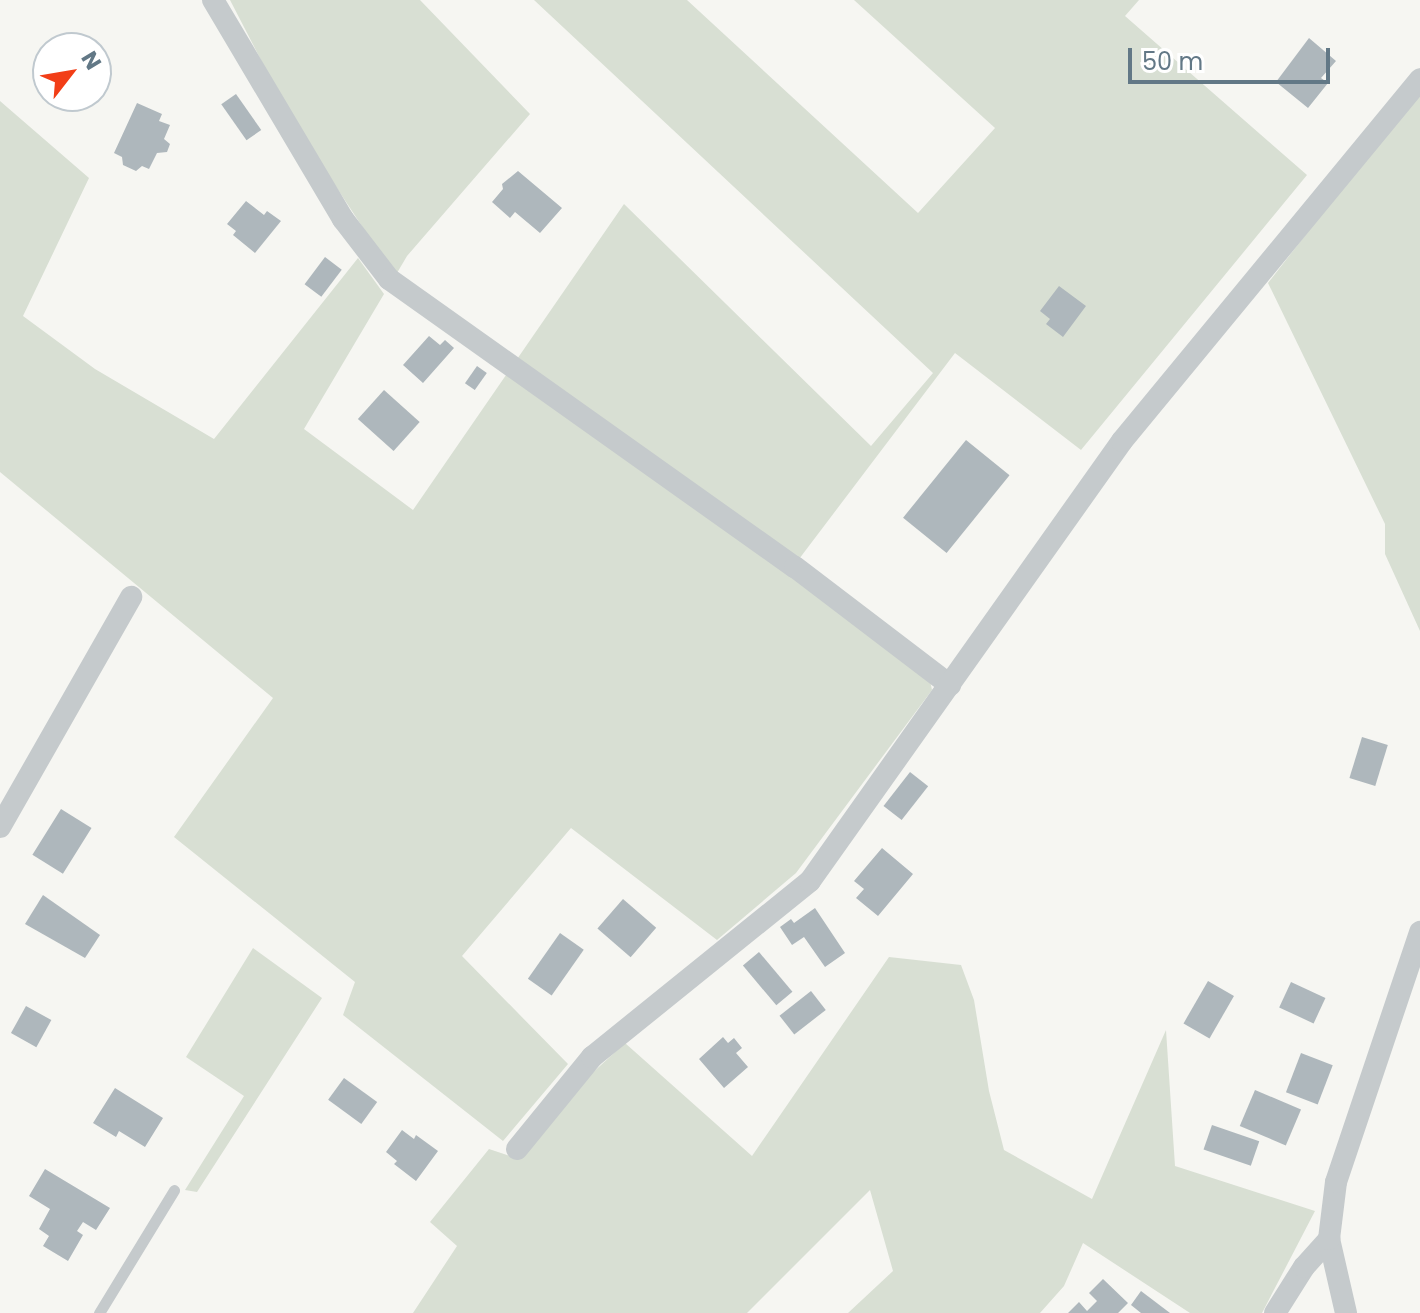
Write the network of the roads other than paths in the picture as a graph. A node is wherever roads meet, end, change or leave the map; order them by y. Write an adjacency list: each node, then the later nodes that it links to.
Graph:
1 (213, 0): 4 (street)
2 (1420, 79): 4 (street)
3 (131, 597): 5 (street)
4 (950, 685): 7 (street)
5 (0, 827)
6 (1420, 932): 9 (street)
7 (517, 1149)
8 (174, 1190): 10 (lane)
9 (1329, 1239): 11 (street); 12 (street)
10 (99, 1313)
11 (1275, 1313)
12 (1346, 1313)

